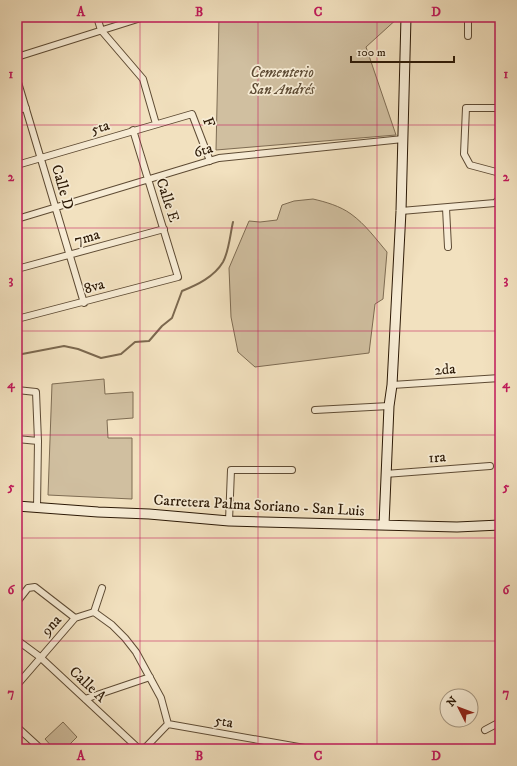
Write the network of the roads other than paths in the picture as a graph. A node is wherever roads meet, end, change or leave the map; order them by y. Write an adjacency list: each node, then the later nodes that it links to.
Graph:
1 (97, 17): 5 (street)
2 (144, 17): 5 (street)
3 (406, 17): 15 (street)
4 (468, 17): 6 (street)
5 (101, 30): 7 (street); 13 (street)
6 (468, 36)
7 (17, 57)
8 (17, 79): 9 (street, Calle D)
9 (26, 108): 11 (street); 16 (street, Calle D)
10 (500, 108): 19 (street)
11 (17, 110)
12 (192, 114): 13 (street, 5ta); 17 (street, F)
13 (156, 124): 14 (street, 5ta)
14 (133, 130): 16 (street, 5ta); 20 (street, Calle E)
15 (403, 139): 17 (street, 6ta); 24 (street)
16 (41, 158): 18 (street, 5ta); 22 (street, Calle D)
17 (210, 161): 20 (street, 6ta)
18 (17, 165)
19 (500, 173)
20 (148, 180): 22 (street, 6ta); 26 (street, Calle E)
21 (500, 198): 23 (street)
22 (55, 208): 25 (street, 6ta); 28 (street, Calle D)
23 (446, 208): 24 (street); 27 (street)
24 (401, 211): 34 (street)
25 (17, 219)
26 (164, 228): 28 (street, 7ma); 30 (street, Calle E)
27 (448, 246)
28 (70, 255): 29 (street, 7ma); 31 (street, Calle D)
29 (17, 269)
30 (178, 277): 31 (street, 8va)
31 (84, 303): 32 (street, 8va)
32 (17, 319)
33 (500, 378): 34 (street, 2da)
34 (392, 386): 36 (street)
35 (17, 390): 39 (street)
36 (389, 406): 37 (street); 42 (street)
37 (314, 410)
38 (17, 439): 39 (street)
39 (38, 441): 44 (street)
40 (490, 466): 42 (street, 1ra)
41 (292, 470): 45 (street)
42 (385, 474): 46 (street)
43 (17, 506): 44 (street, Carretera Palma Soriano - San Luis)
44 (37, 507): 45 (street, Carretera Palma Soriano - San Luis)
45 (229, 521): 46 (street, Carretera Palma Soriano - San Luis)
46 (384, 525): 47 (street, Carretera Palma Soriano - San Luis)
47 (500, 526)
48 (102, 588): 50 (street)
49 (17, 602): 51 (street)
50 (94, 612): 51 (street, 9na); 54 (street)
51 (75, 618): 53 (street, 9na)
52 (17, 640): 53 (street, Calle A)
53 (40, 657): 55 (street, 9na); 56 (street, Calle A)
54 (150, 677): 56 (street); 58 (street)
55 (17, 685)
56 (85, 699): 63 (street, Calle A)
57 (500, 722): 60 (street)
58 (168, 724): 64 (street); 65 (street, 5ta)
59 (17, 727): 61 (street)
60 (485, 730)
61 (33, 747): 62 (street)
62 (41, 749)
63 (139, 749)
64 (144, 749)
65 (310, 749)

